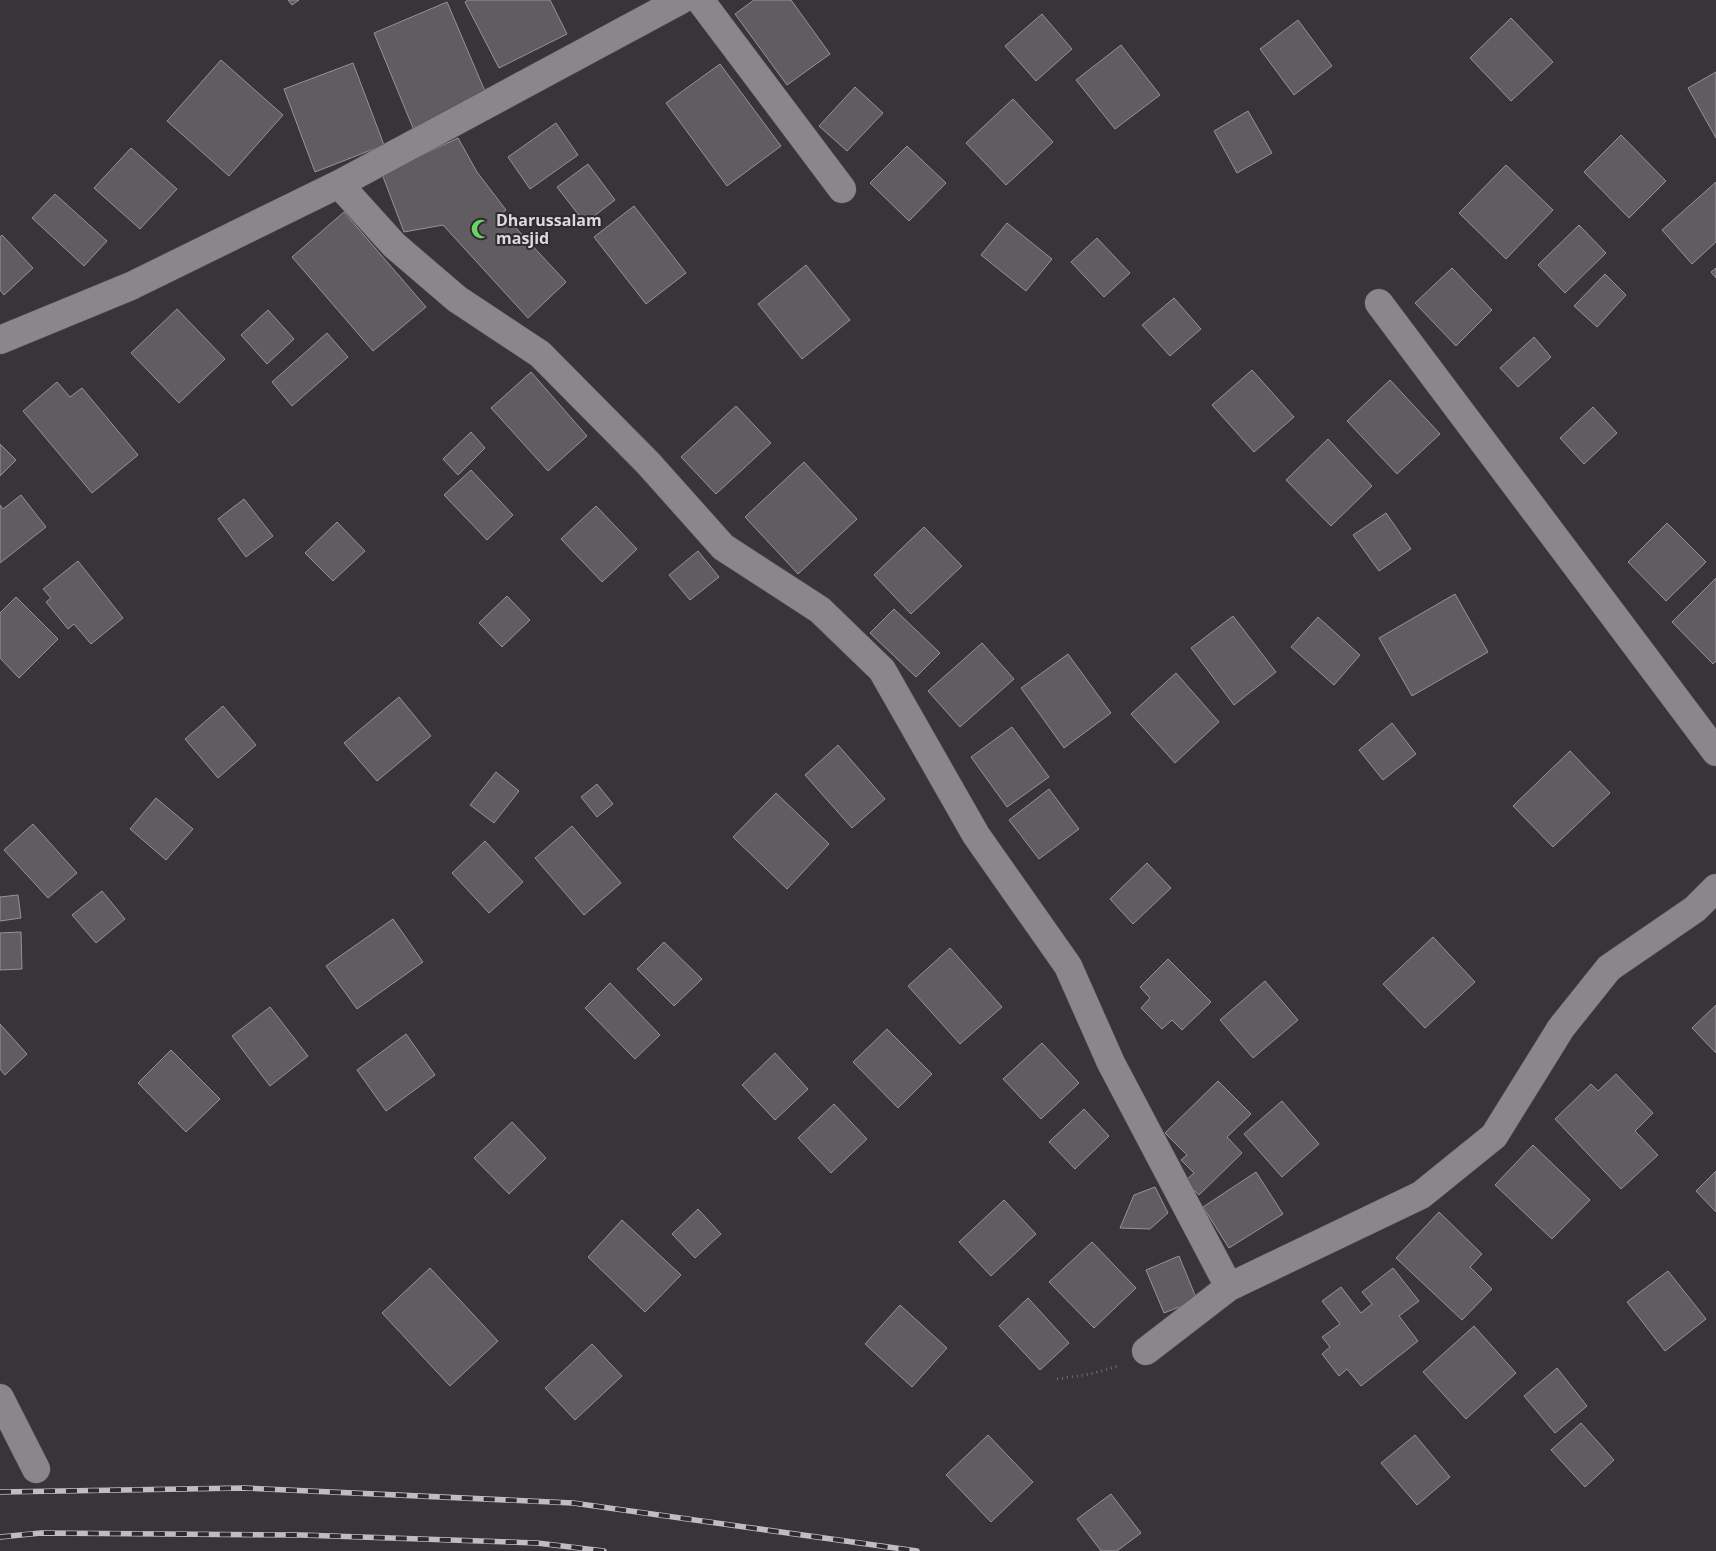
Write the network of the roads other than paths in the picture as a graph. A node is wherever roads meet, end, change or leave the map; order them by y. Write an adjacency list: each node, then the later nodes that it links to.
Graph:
1 (681, 0): 3 (street)
2 (700, 0): 4 (street)
3 (341, 183): 6 (street); 9 (street)
4 (842, 189)
5 (1379, 303): 7 (street)
6 (0, 340)
7 (1716, 752)
8 (1716, 888): 9 (street)
9 (1229, 1287): 10 (street)
10 (1146, 1352)
11 (0, 1398): 12 (street)
12 (36, 1469)

